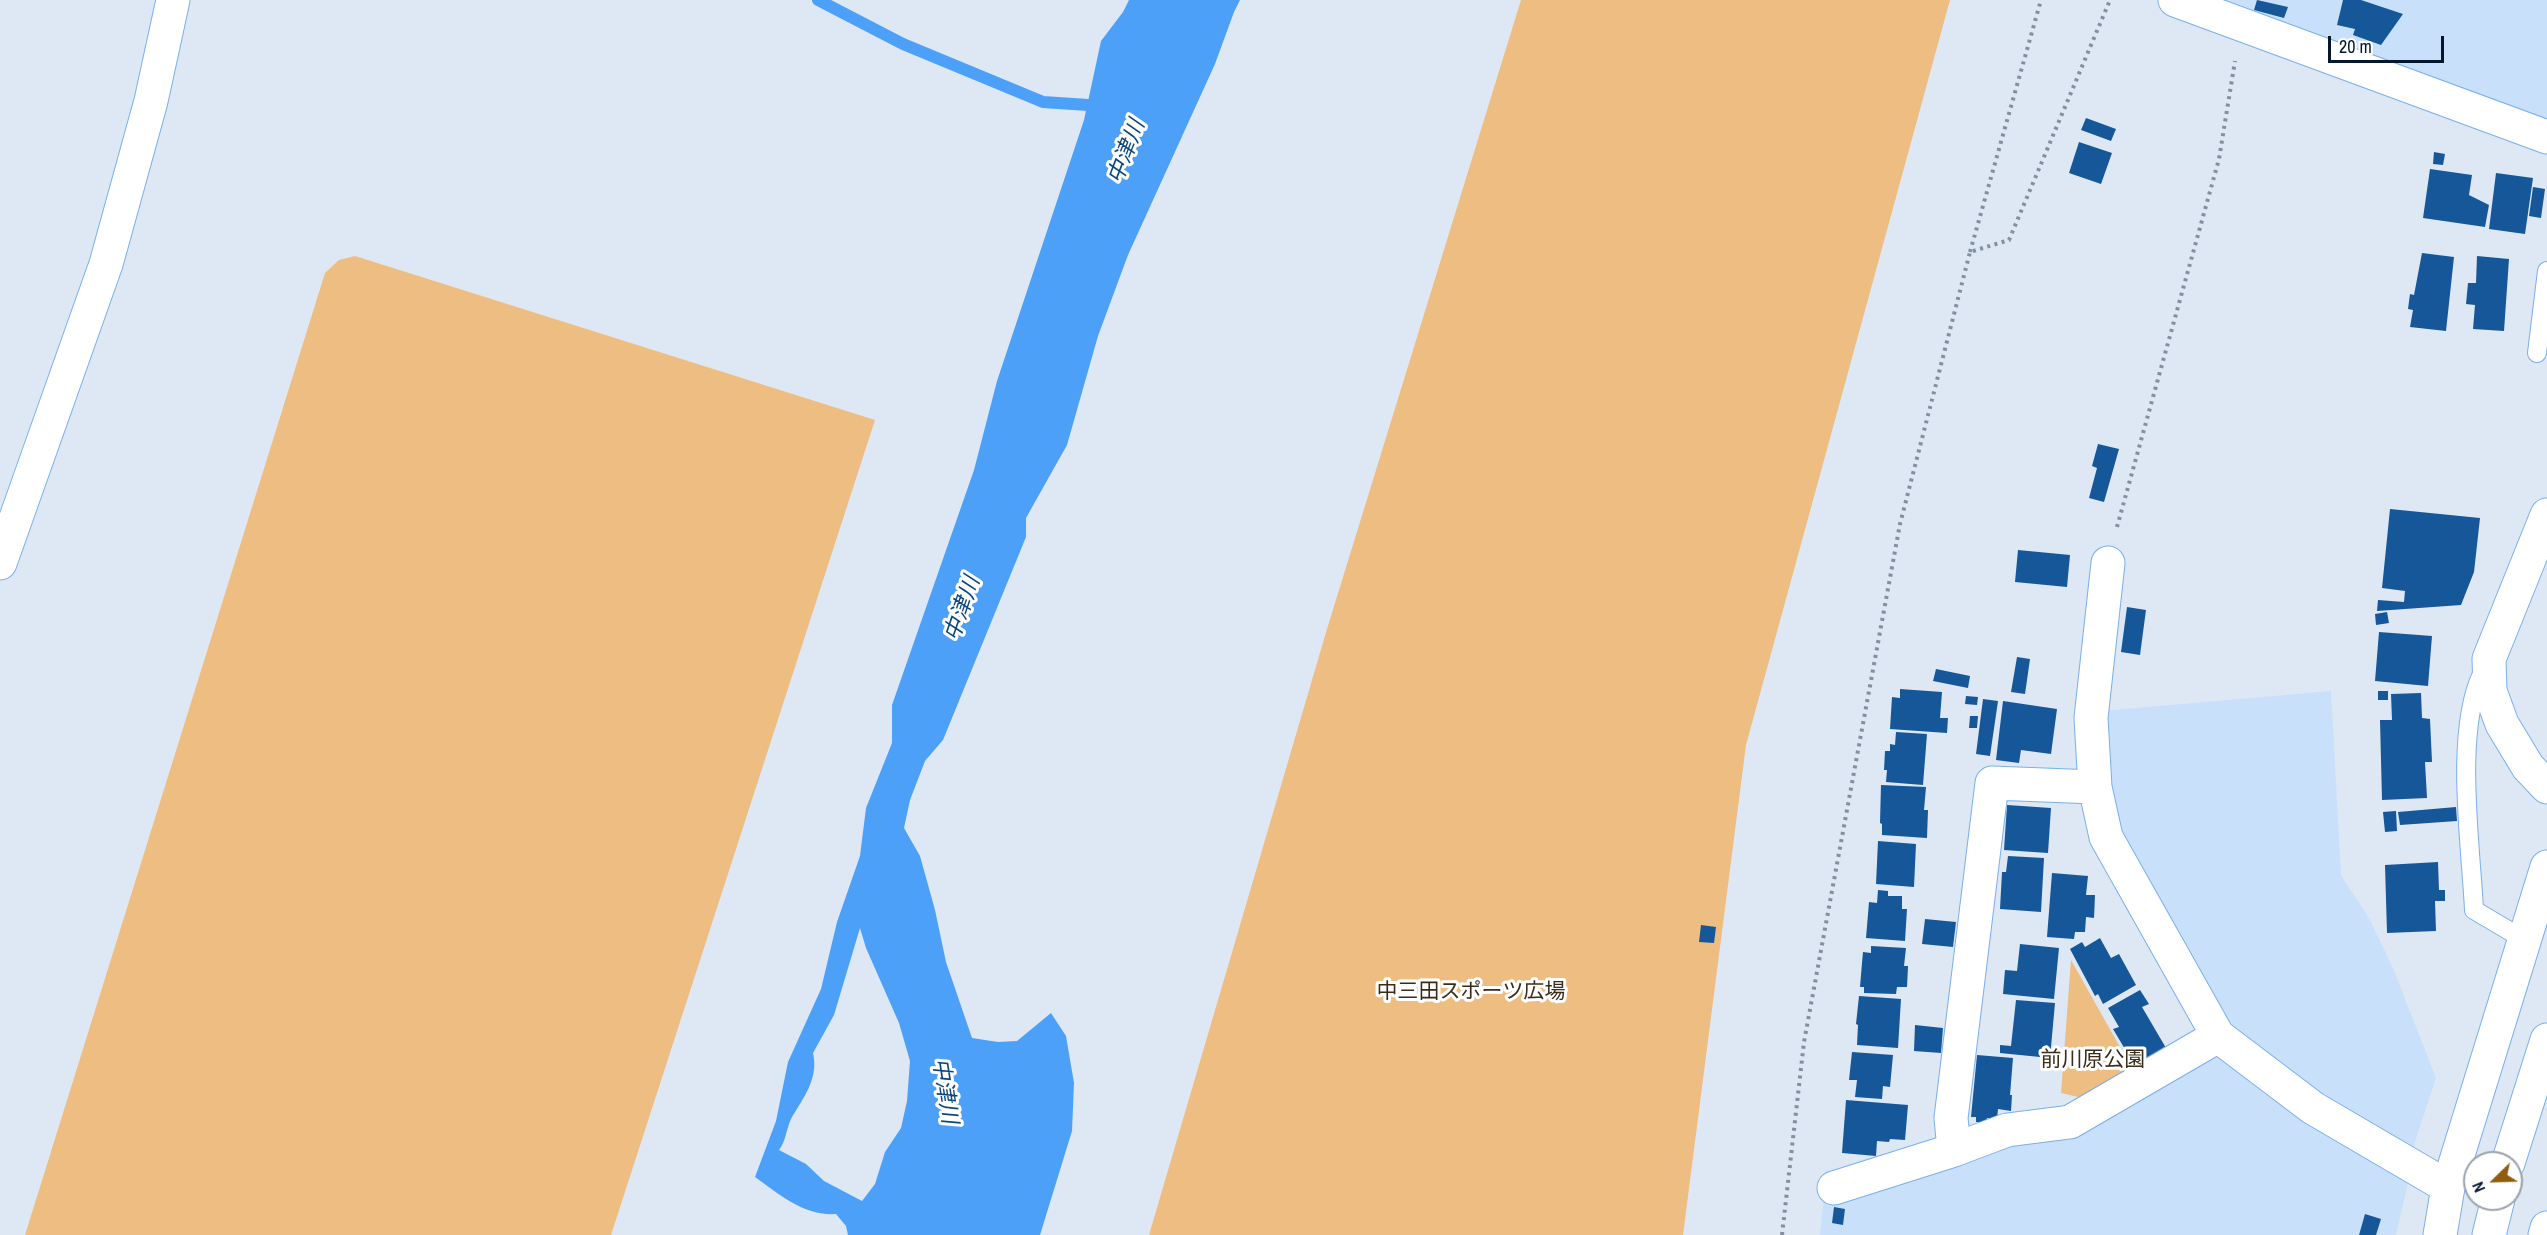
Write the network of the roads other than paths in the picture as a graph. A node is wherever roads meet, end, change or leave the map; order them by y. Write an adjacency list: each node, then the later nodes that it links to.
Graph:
1 (173, 0): 7 (street)
2 (2175, 0): 3 (street)
3 (2547, 137)
4 (2547, 271): 5 (lane)
5 (2537, 353)
6 (2547, 515): 9 (street)
7 (0, 562)
8 (2108, 563): 10 (street)
9 (2489, 659): 11 (street); 13 (lane)
10 (2095, 787): 14 (street); 16 (street)
11 (2547, 787)
12 (2547, 867): 13 (street)
13 (2523, 939): 18 (street)
14 (2218, 1036): 16 (street); 18 (street)
15 (2547, 1040): 17 (street)
16 (1954, 1150): 19 (street)
17 (2512, 1151)
18 (2448, 1187): 22 (street)
19 (1834, 1188)
20 (2495, 1211): 23 (street)
21 (2547, 1228): 24 (street)
22 (2440, 1235)
23 (2489, 1235)
24 (2545, 1235)

